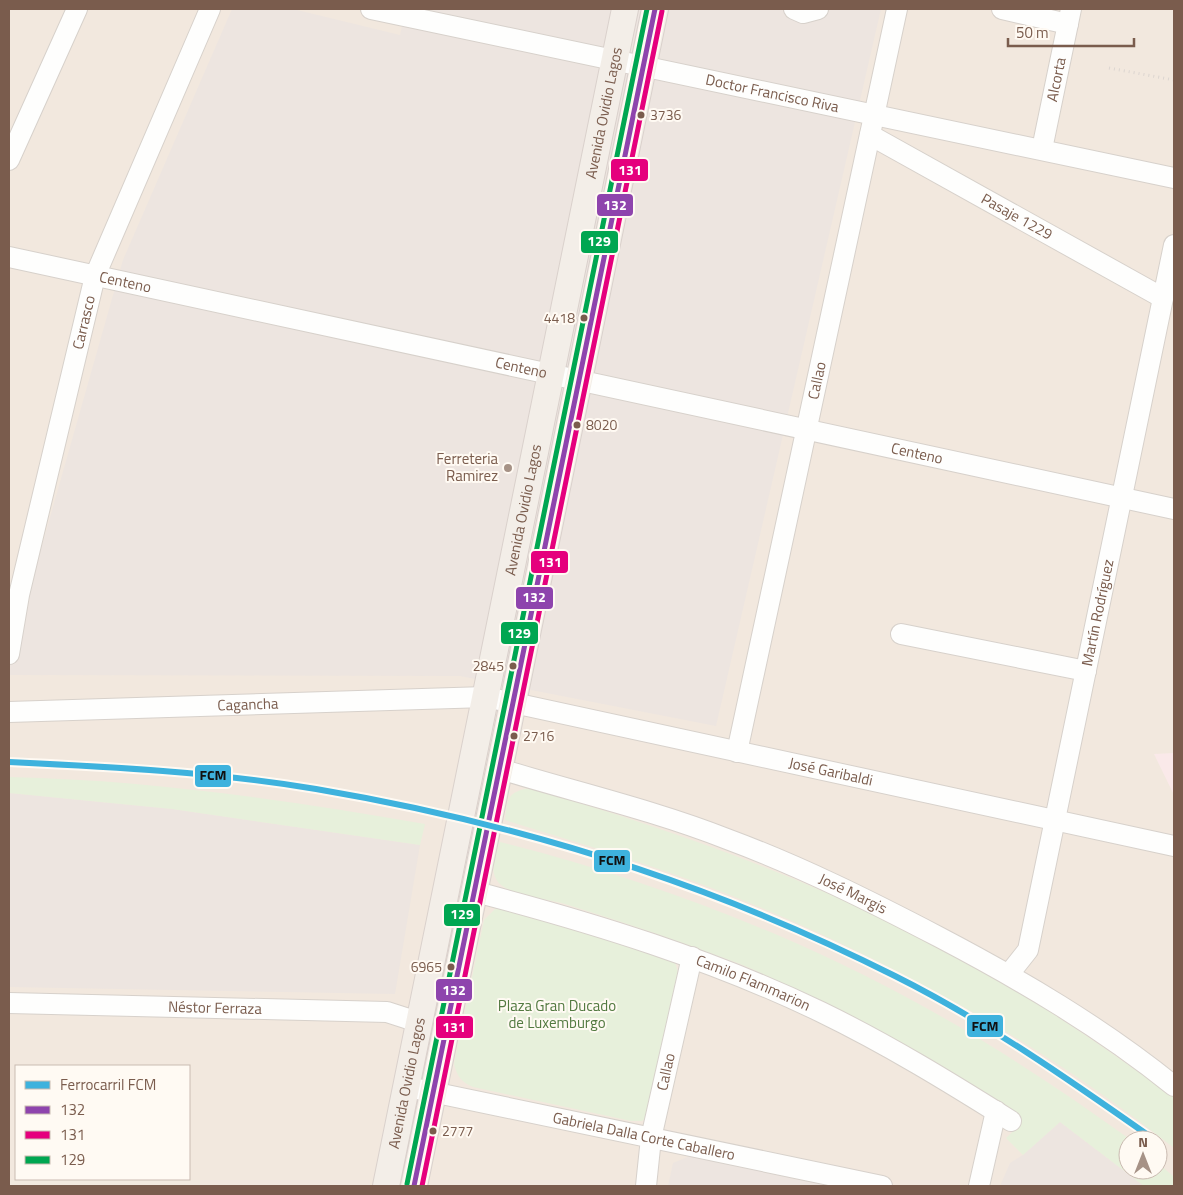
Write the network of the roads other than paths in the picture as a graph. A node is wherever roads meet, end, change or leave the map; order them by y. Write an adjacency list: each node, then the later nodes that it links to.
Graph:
1 (77, 9): 16 (street)
2 (210, 9): 20 (street, Carrasco)
3 (371, 9): 11 (street, Doctor Francisco Riva)
4 (625, 9): 11 (main road, Avenida Ovidio Lagos)
5 (655, 9): 12 (main road, Avenida Ovidio Lagos)
6 (794, 9): 7 (street)
7 (818, 9)
8 (897, 9): 13 (street, Callao)
9 (1002, 9): 10 (street)
10 (1070, 16): 15 (street, Alcorta)
11 (615, 59): 12 (street, Doctor Francisco Riva); 22 (main road, Avenida Ovidio Lagos)
12 (644, 65): 13 (street, Doctor Francisco Riva); 23 (main road, Avenida Ovidio Lagos)
13 (875, 114): 14 (street, Callao); 15 (street, Doctor Francisco Riva)
14 (870, 135): 21 (street, Pasaje 1229); 24 (street, Callao)
15 (1042, 149): 17 (street, Doctor Francisco Riva)
16 (9, 160)
17 (1174, 178)
18 (1174, 245): 21 (street, Martín Rodríguez)
19 (9, 257): 20 (street, Centeno)
20 (95, 276): 22 (street, Centeno); 27 (street, Carrasco)
21 (1163, 298): 25 (street, Martín Rodríguez)
22 (551, 374): 23 (street, Centeno); 31 (main road, Avenida Ovidio Lagos)
23 (578, 382): 24 (street, Centeno); 32 (main road, Avenida Ovidio Lagos)
24 (807, 429): 25 (street, Centeno); 34 (street, Callao)
25 (1122, 498): 26 (street); 30 (street, Martín Rodríguez)
26 (1174, 509)
27 (14, 594): 29 (street, Carrasco)
28 (901, 634): 30 (street)
29 (9, 654)
30 (1086, 671): 36 (street, Martín Rodríguez)
31 (486, 697): 32 (street, José Garibaldi); 33 (street, Cagancha); 42 (main road, Avenida Ovidio Lagos)
32 (512, 703): 34 (street, José Garibaldi); 35 (main road, Avenida Ovidio Lagos)
33 (9, 712)
34 (737, 752): 36 (street, José Garibaldi)
35 (500, 769): 38 (main road, Avenida Ovidio Lagos); 40 (street, José Margis)
36 (1055, 820): 37 (street, José Garibaldi); 40 (street, Martín Rodríguez)
37 (1174, 846)
38 (476, 892): 39 (street, Camilo Flammarion); 45 (main road, Avenida Ovidio Lagos)
39 (692, 957): 46 (street, Callao); 51 (street, Camilo Flammarion)
40 (1009, 974): 43 (street, José Margis)
41 (9, 1003): 42 (street, Néstor Ferraza)
42 (421, 1023): 44 (main road, Avenida Ovidio Lagos)
43 (1174, 1086)
44 (408, 1087): 45 (street, Gabriela Dalla Corte Caballero); 47 (main road, Avenida Ovidio Lagos)
45 (435, 1093): 46 (street, Gabriela Dalla Corte Caballero); 48 (main road, Avenida Ovidio Lagos)
46 (651, 1138): 49 (street, Callao); 50 (street, Gabriela Dalla Corte Caballero)
47 (386, 1186)
48 (414, 1186)
49 (646, 1186)
50 (882, 1186)
51 (979, 1186)

